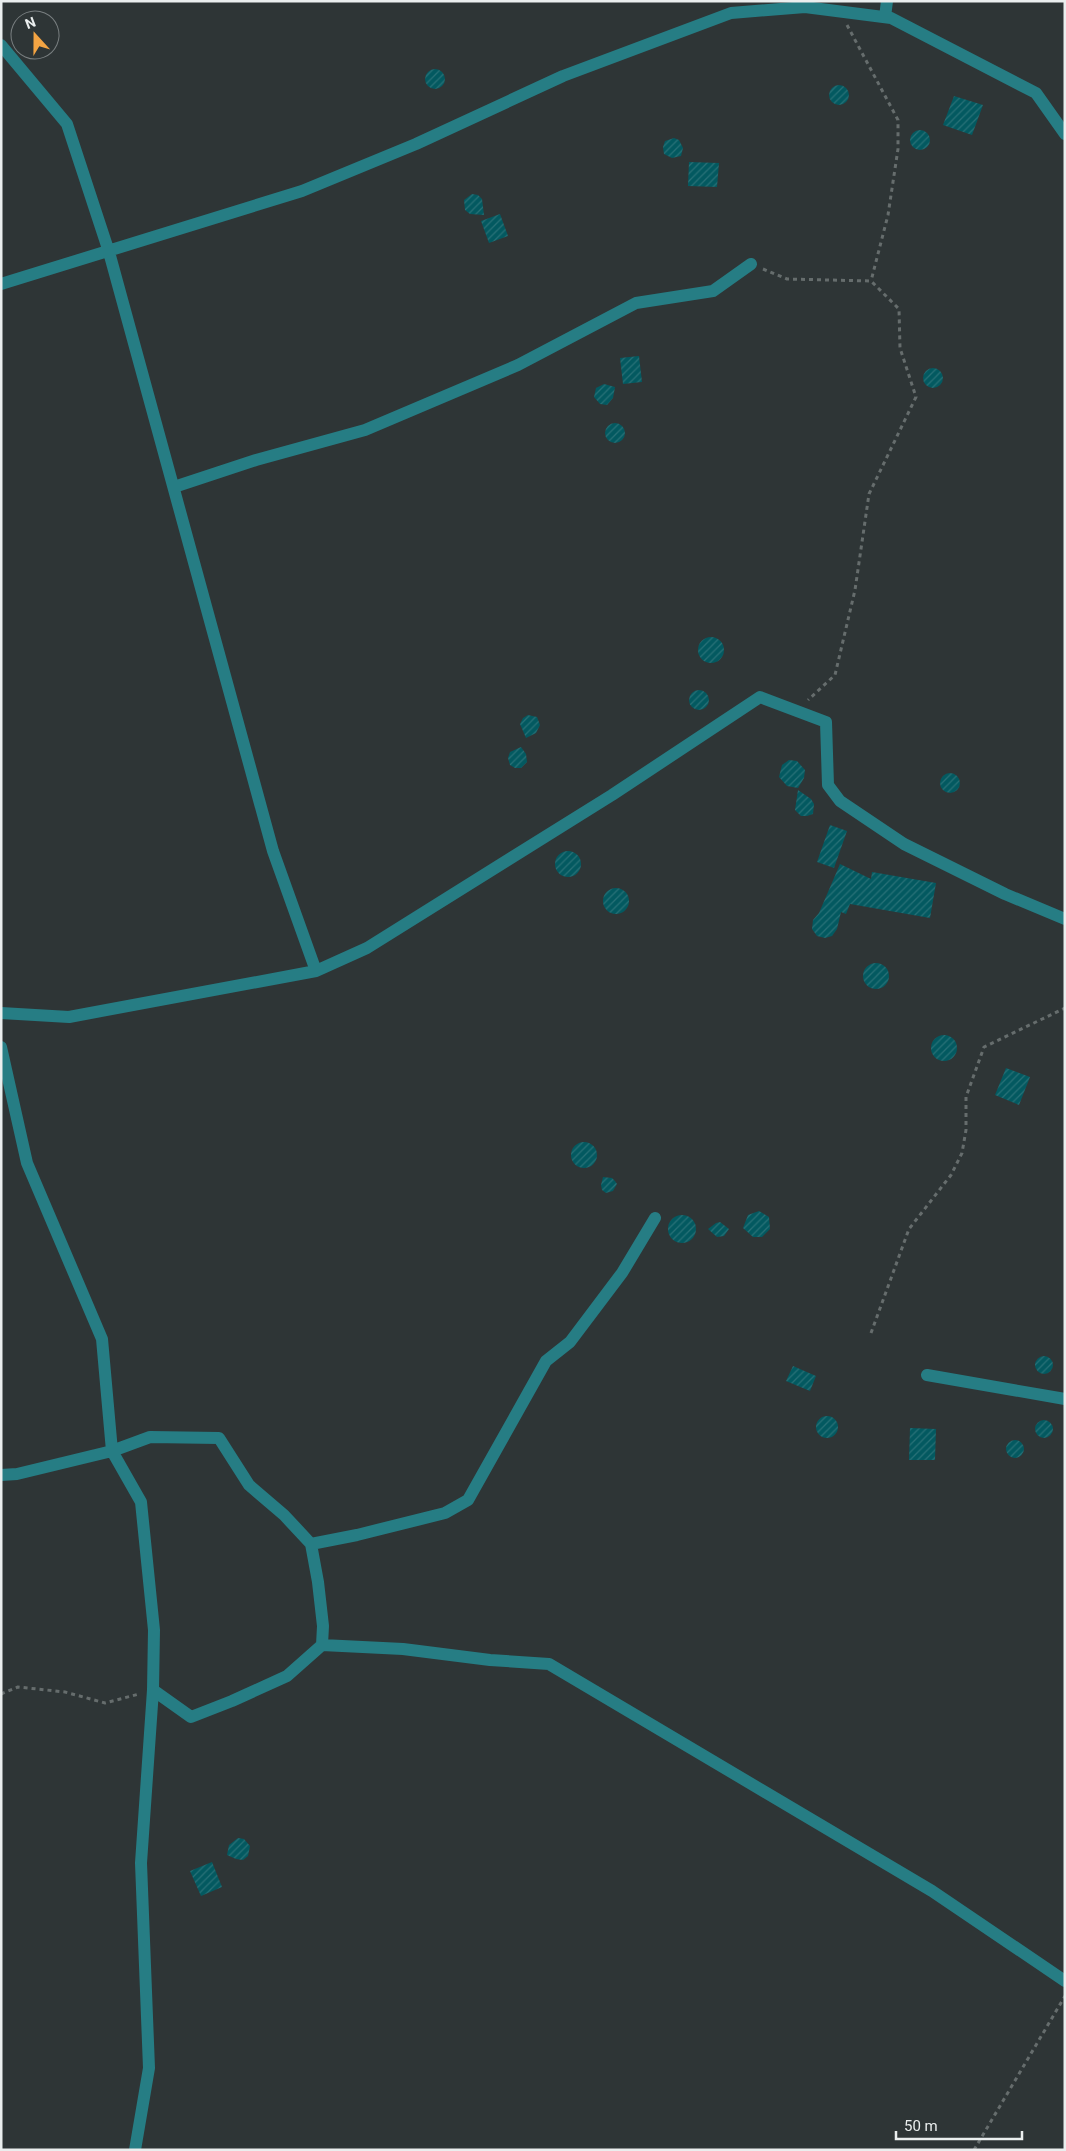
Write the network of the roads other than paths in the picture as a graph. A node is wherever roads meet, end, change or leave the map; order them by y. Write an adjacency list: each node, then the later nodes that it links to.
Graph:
1 (887, 1): 2 (street)
2 (885, 17): 4 (street); 5 (street)
3 (1, 45): 5 (street)
4 (1065, 134)
5 (109, 252): 7 (street); 8 (street)
6 (751, 264): 8 (street)
7 (1, 284)
8 (174, 487): 10 (street)
9 (1065, 918): 10 (street)
10 (316, 970): 11 (street)
11 (1, 1013)
12 (1, 1046): 16 (street)
13 (655, 1218): 18 (street)
14 (928, 1375): 15 (street)
15 (1065, 1399)
16 (112, 1451): 17 (street); 18 (street); 20 (street)
17 (1, 1475)
18 (311, 1544): 19 (street)
19 (322, 1645): 20 (street); 21 (street)
20 (153, 1690): 22 (street)
21 (1065, 1981)
22 (135, 2150)

